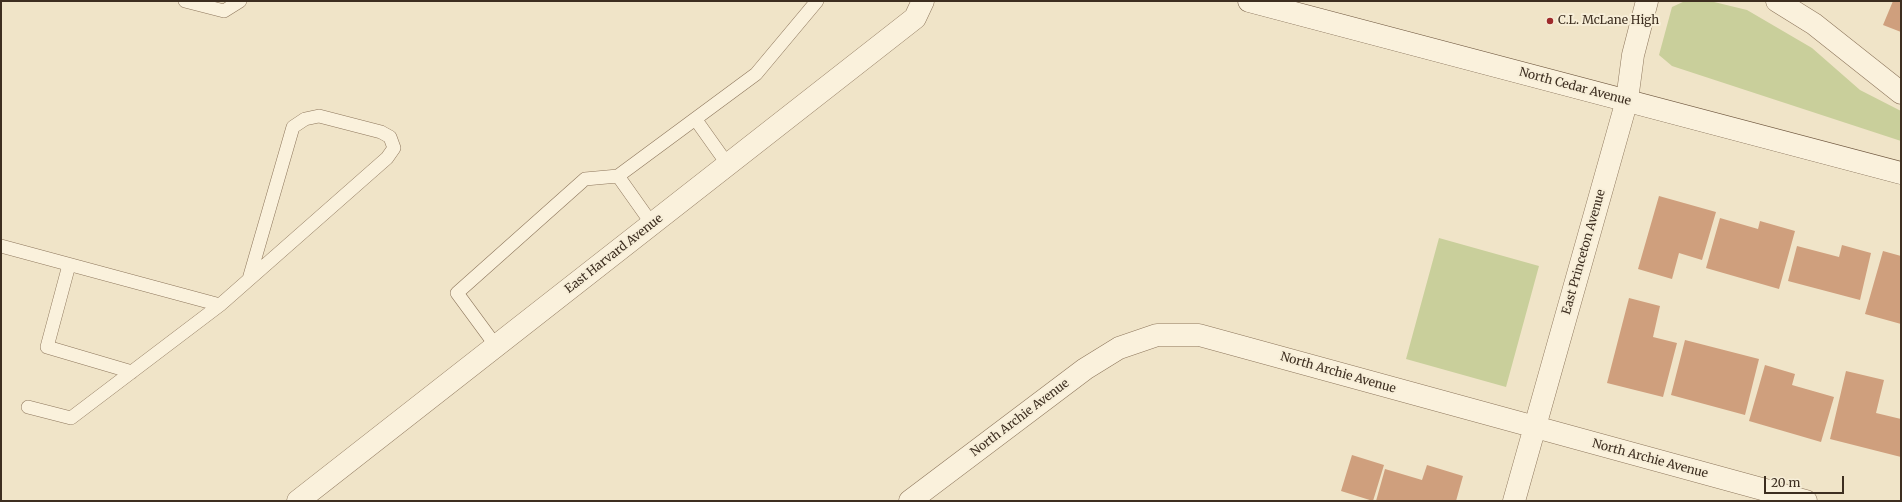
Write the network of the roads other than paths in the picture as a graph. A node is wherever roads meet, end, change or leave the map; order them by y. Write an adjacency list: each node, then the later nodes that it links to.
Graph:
1 (184, 1): 2 (lane)
2 (240, 1)
3 (817, 1): 10 (lane)
4 (923, 1): 11 (street, East Harvard Avenue)
5 (1249, 1): 9 (street, North Cedar Avenue)
6 (1777, 1): 8 (street)
7 (1642, 2): 9 (street, East Princeton Avenue)
8 (1901, 93)
9 (1627, 100): 12 (street, North Cedar Avenue); 22 (street, East Princeton Avenue)
10 (696, 120): 11 (lane); 13 (lane)
11 (728, 165): 14 (street, East Harvard Avenue)
12 (1901, 173)
13 (618, 176): 14 (lane); 19 (lane)
14 (652, 224): 19 (street, East Harvard Avenue)
15 (1, 246): 16 (lane)
16 (69, 265): 18 (lane); 20 (lane)
17 (249, 279): 17 (lane); 18 (lane)
18 (220, 305): 20 (lane)
19 (496, 346): 23 (street, East Harvard Avenue)
20 (132, 372): 21 (lane)
21 (28, 407)
22 (1534, 428): 24 (street, North Archie Avenue); 25 (street, East Princeton Avenue); 26 (street, North Archie Avenue)
23 (298, 501)
24 (910, 501)
25 (1514, 501)
26 (1806, 501)

